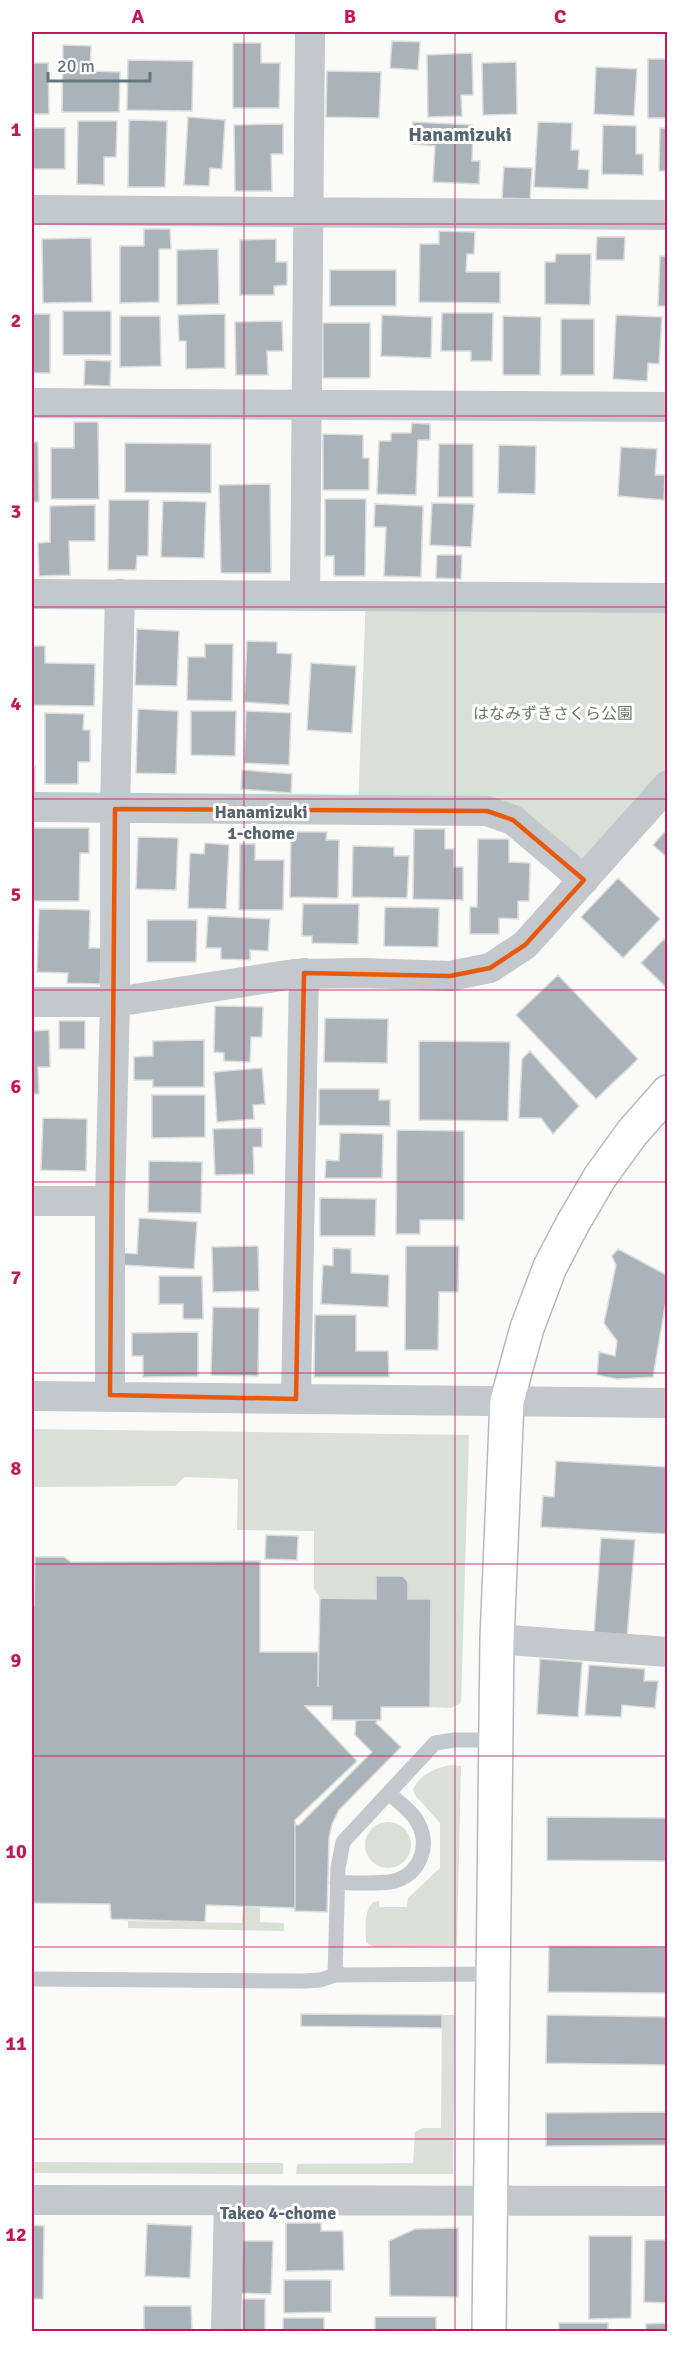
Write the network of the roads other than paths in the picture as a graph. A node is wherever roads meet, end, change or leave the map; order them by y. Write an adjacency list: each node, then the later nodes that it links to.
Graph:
1 (310, 32): 3 (street)
2 (32, 210): 3 (street)
3 (309, 213): 4 (street); 6 (street)
4 (668, 215)
5 (32, 403): 6 (street)
6 (307, 405): 7 (street); 10 (street)
7 (668, 407)
8 (32, 594): 9 (street)
9 (120, 594): 10 (street); 14 (street)
10 (305, 595): 11 (street)
11 (668, 598)
12 (668, 785): 15 (street)
13 (32, 807): 14 (street)
14 (115, 808): 15 (street); 18 (street)
15 (584, 880): 16 (street)
16 (304, 973): 18 (street); 24 (street)
17 (32, 1002): 18 (street)
18 (114, 1002): 21 (street)
19 (668, 1092): 25 (street)
20 (32, 1201): 21 (street)
21 (110, 1201): 23 (street)
22 (32, 1395): 23 (street)
23 (110, 1395): 24 (street)
24 (296, 1399): 25 (street)
25 (507, 1401): 26 (street); 27 (street)
26 (668, 1403)
27 (497, 1639): 28 (street); 29 (street)
28 (668, 1652)
29 (496, 1740): 30 (lane); 32 (street)
30 (389, 1793): 31 (lane); 31 (lane)
31 (337, 1883): 33 (lane)
32 (494, 1974): 33 (lane); 38 (street)
33 (335, 1976): 34 (lane)
34 (32, 1979)
35 (32, 2200): 36 (street)
36 (229, 2201): 38 (street); 39 (street)
37 (668, 2201): 38 (street)
38 (491, 2202): 40 (street)
39 (226, 2331)
40 (489, 2331)

